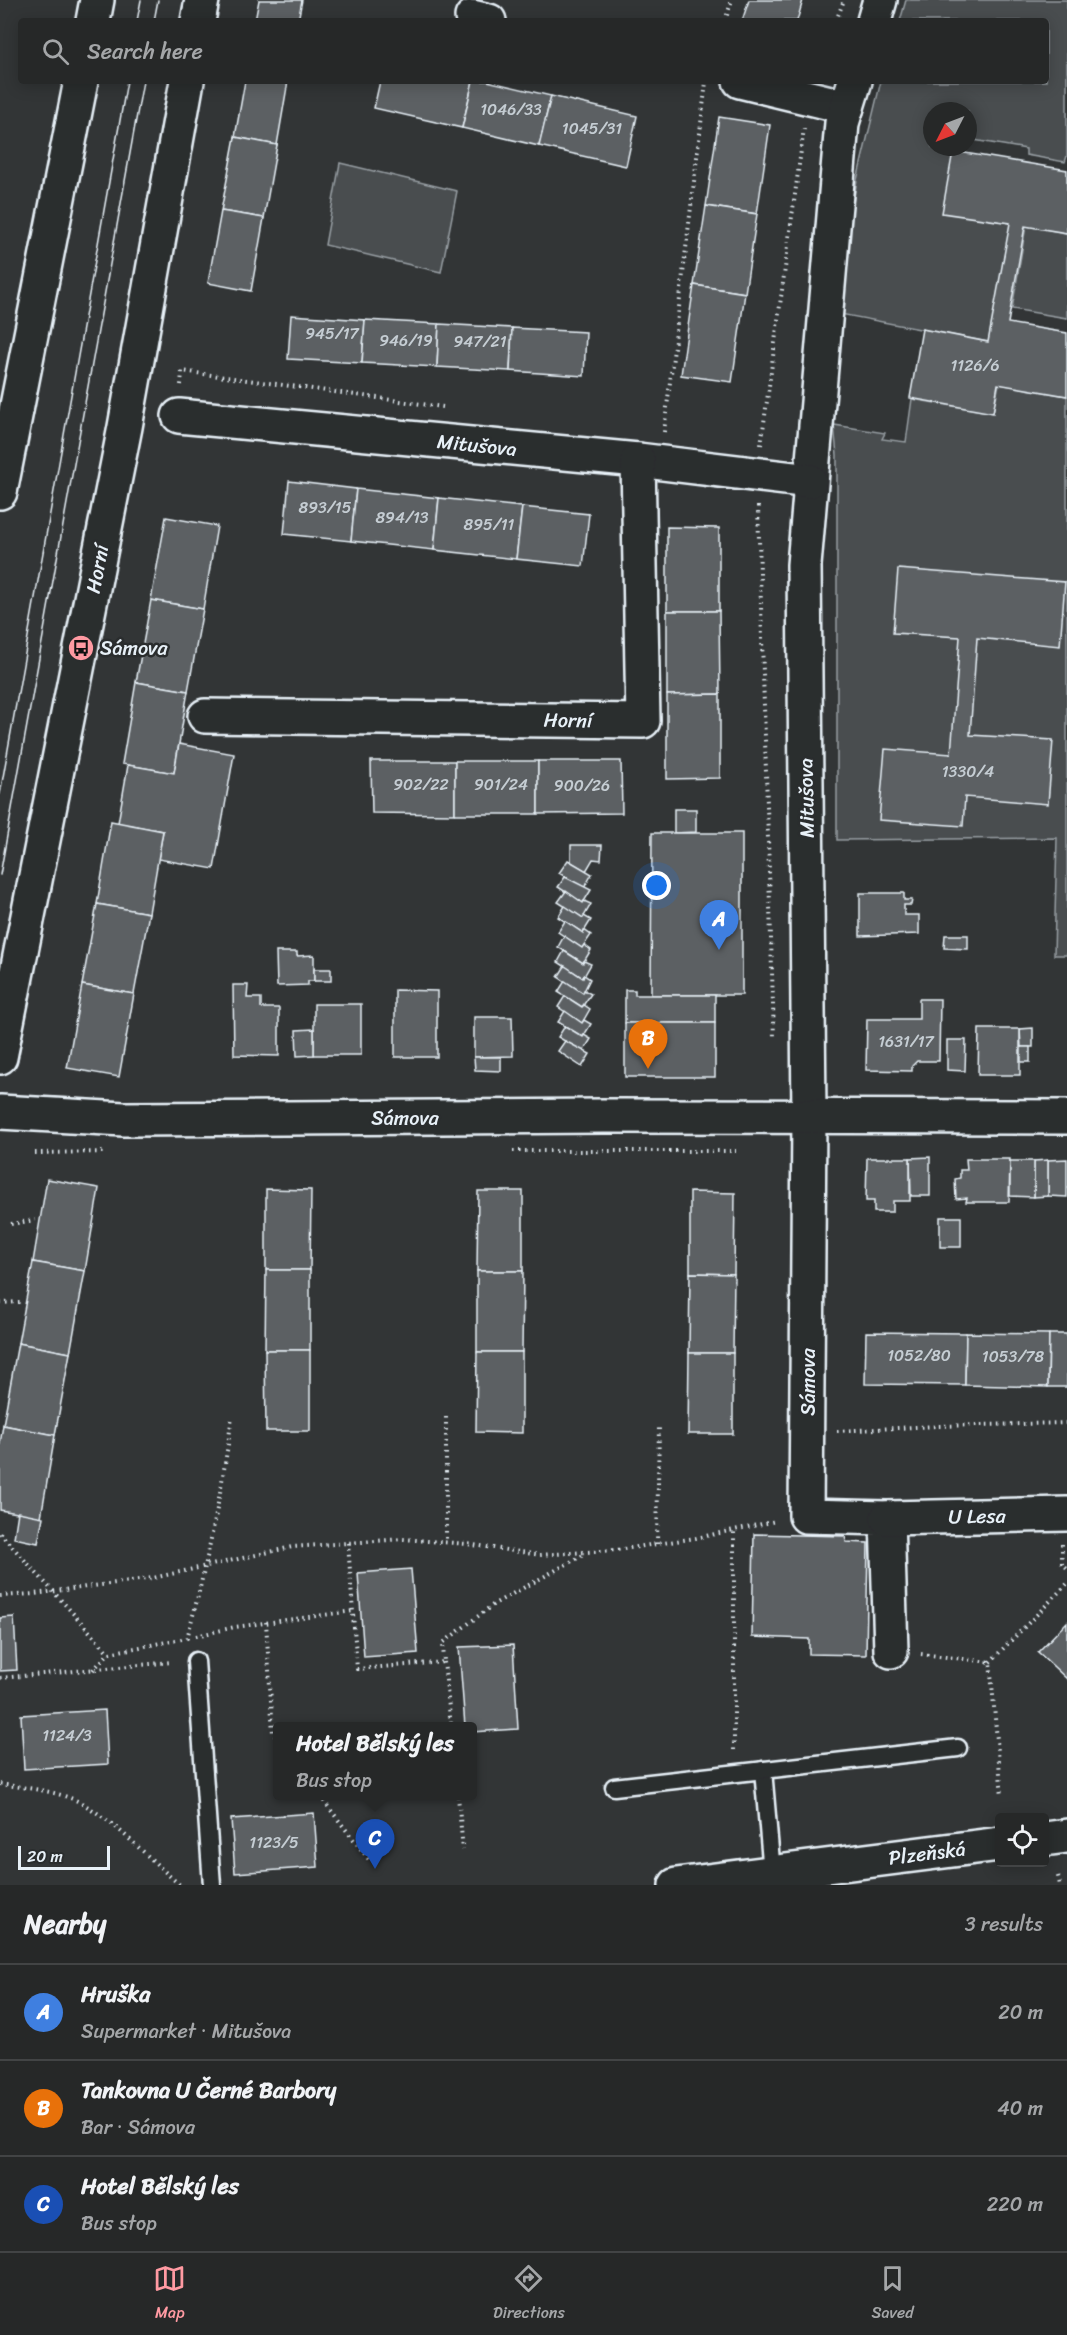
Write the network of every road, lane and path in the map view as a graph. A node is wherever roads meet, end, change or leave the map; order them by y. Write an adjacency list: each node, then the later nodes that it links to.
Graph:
1 (97, 0): 6 (street)
2 (202, 0): 7 (street)
3 (732, 0): 8 (path)
4 (844, 0): 9 (path)
5 (880, 0): 10 (street)
6 (94, 18)
7 (199, 18)
8 (726, 18)
9 (837, 18)
10 (875, 18)
11 (80, 84): 23 (street)
12 (186, 84): 26 (street, Horní)
13 (706, 84): 19 (path)
14 (753, 84): 16 (street, Mitušova)
15 (851, 94): 16 (street, Mitušova); 22 (street, Mitušova)
16 (808, 97): 21 (path)
17 (452, 408): 18 (path)
18 (179, 416): 20 (street, Mitušova)
19 (663, 436)
20 (638, 460): 21 (street, Mitušova); 24 (street, Horní)
21 (757, 474): 22 (street, Mitušova); 25 (path)
22 (810, 481): 28 (street, Mitušova)
23 (0, 492)
24 (205, 716)
25 (774, 1045)
26 (0, 1057)
27 (0, 1112): 28 (street, Sámova)
28 (809, 1116): 29 (street, Sámova); 42 (street, Sámova)
29 (1067, 1117)
30 (505, 1151): 31 (path)
31 (740, 1151)
32 (115, 1152): 33 (path)
33 (34, 1153)
34 (35, 1220): 35 (path)
35 (11, 1224)
36 (20, 1302): 37 (path)
37 (0, 1303)
38 (232, 1416): 52 (path)
39 (446, 1417): 48 (path)
40 (1067, 1423): 42 (path)
41 (659, 1426): 50 (path)
42 (807, 1433): 44 (street, Sámova)
43 (1067, 1514): 45 (street, U Lesa)
44 (806, 1516): 45 (street, U Lesa); 46 (path)
45 (887, 1518): 59 (street)
46 (734, 1529): 50 (path); 70 (path)
47 (0, 1533): 54 (path)
48 (446, 1542): 49 (path); 51 (path)
49 (348, 1543): 52 (path); 56 (path)
50 (657, 1544): 51 (path)
51 (588, 1552): 62 (path)
52 (206, 1566): 54 (path); 58 (path)
53 (1067, 1584): 63 (path)
54 (54, 1591): 55 (path); 60 (path)
55 (0, 1596)
56 (353, 1611): 57 (path); 62 (path)
57 (266, 1622): 58 (path); 67 (path)
58 (187, 1638): 60 (path)
59 (891, 1651): 63 (path)
60 (110, 1653): 64 (path)
61 (196, 1661): 64 (path); 84 (lane)
62 (444, 1662): 66 (path)
63 (990, 1662): 73 (path)
64 (93, 1670): 65 (path)
65 (0, 1678)
66 (451, 1722)
67 (273, 1733)
68 (958, 1748): 69 (lane)
69 (763, 1770): 70 (lane); 81 (lane)
70 (735, 1774): 72 (lane)
71 (0, 1786): 83 (path)
72 (614, 1787)
73 (1002, 1796)
74 (323, 1800): 80 (path)
75 (458, 1800): 79 (path)
76 (1067, 1836): 77 (street)
77 (1049, 1838)
78 (995, 1845): 81 (street, Plzeňská)
79 (463, 1850)
80 (370, 1861)
81 (771, 1873): 85 (street, Plzeňská)
82 (1058, 1876): 86 (path)
83 (180, 1885)
84 (212, 1885)
85 (676, 1885)
86 (1060, 1885)

